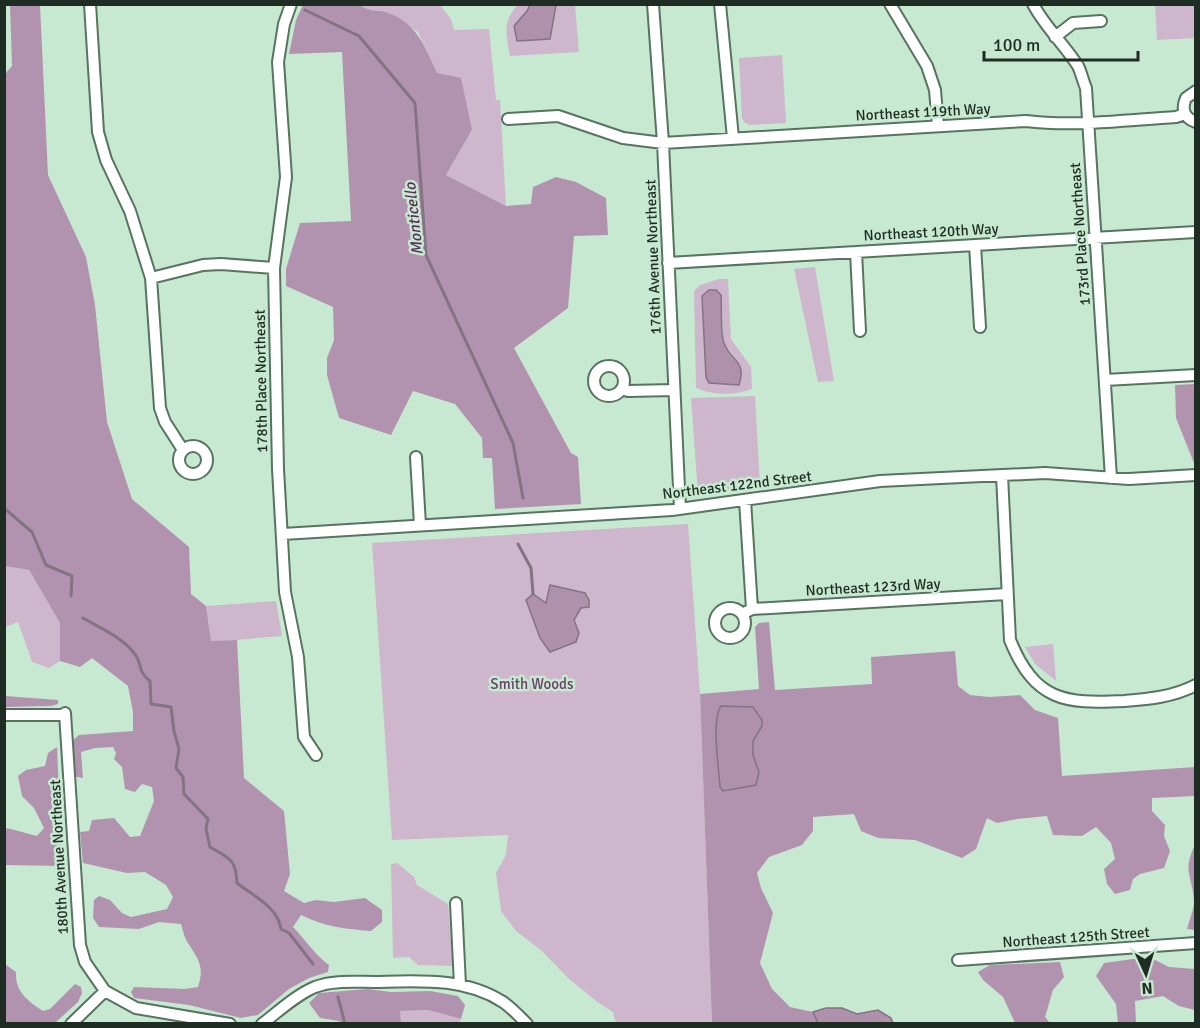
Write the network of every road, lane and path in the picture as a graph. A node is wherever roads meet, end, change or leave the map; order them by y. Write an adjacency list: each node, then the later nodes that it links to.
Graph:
1 (90, 4): 23 (street)
2 (291, 4): 22 (street, 178th Place Northeast)
3 (653, 4): 16 (street, 176th Avenue Northeast)
4 (720, 4): 15 (street)
5 (890, 4): 14 (street)
6 (1033, 4): 8 (street, 173rd Place Northeast)
7 (1101, 21): 8 (street)
8 (1055, 37): 12 (street, 173rd Place Northeast)
9 (1196, 91): 10 (street)
10 (1185, 114): 12 (street, Northeast 119th Way); 13 (street)
11 (508, 119): 16 (street, Northeast 119th Way)
12 (1088, 122): 14 (street, Northeast 119th Way); 18 (street, 173rd Place Northeast)
13 (1196, 122)
14 (938, 126): 15 (street, Northeast 119th Way)
15 (733, 138): 16 (street, Northeast 119th Way)
16 (663, 143): 21 (street, 176th Avenue Northeast)
17 (1196, 232): 18 (street, Northeast 120th Way)
18 (1095, 238): 19 (street, Northeast 120th Way); 27 (street, 173rd Place Northeast)
19 (975, 245): 20 (street, Northeast 120th Way); 24 (street)
20 (856, 252): 21 (street, Northeast 120th Way); 25 (street)
21 (668, 263): 29 (street, 176th Avenue Northeast)
22 (274, 268): 23 (street); 38 (street, 178th Place Northeast)
23 (152, 278): 30 (street)
24 (980, 327)
25 (860, 331)
26 (1196, 375): 27 (street)
27 (1104, 380): 34 (street, 173rd Place Northeast)
28 (622, 389): 29 (street)
29 (674, 390): 36 (street, 176th Avenue Northeast)
30 (183, 450)
31 (416, 457): 37 (street)
32 (1002, 475): 34 (street, Northeast 122nd Street); 35 (street, Northeast 122nd Street); 39 (street)
33 (1196, 475): 34 (street, Northeast 122nd Street)
34 (1111, 478)
35 (745, 500): 36 (street, Northeast 122nd Street); 39 (street, Northeast 123rd Way)
36 (680, 509): 37 (street, Northeast 122nd Street)
37 (420, 525): 38 (street, Northeast 122nd Street)
38 (282, 534): 42 (street, 178th Place Northeast)
39 (1007, 594): 40 (street)
40 (1196, 685)
41 (4, 715): 47 (street, 180th Avenue Northeast)
42 (316, 755)
43 (456, 903): 46 (street)
44 (1196, 943): 45 (street, Northeast 125th Street)
45 (958, 960)
46 (460, 985): 50 (street); 51 (street)
47 (105, 992): 48 (street); 49 (street)
48 (71, 1023)
49 (230, 1023)
50 (262, 1023)
51 (527, 1023)

